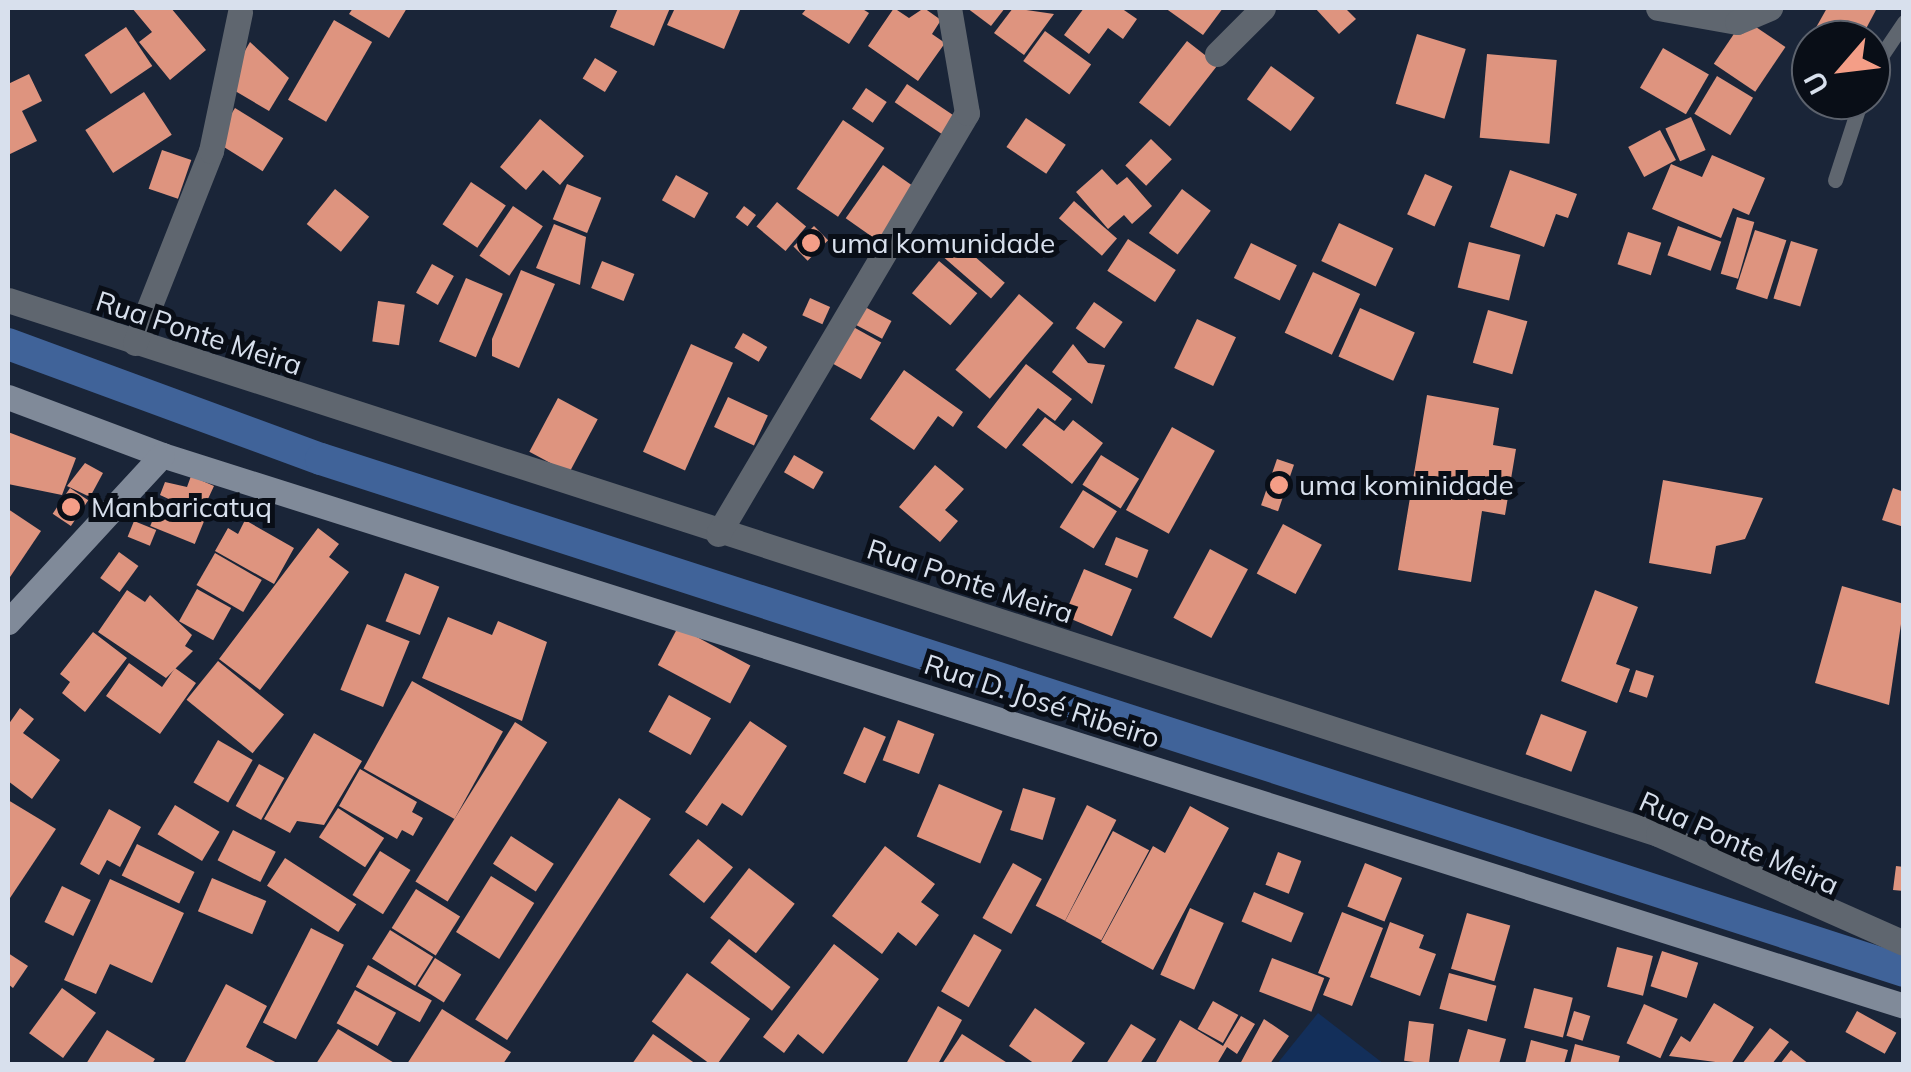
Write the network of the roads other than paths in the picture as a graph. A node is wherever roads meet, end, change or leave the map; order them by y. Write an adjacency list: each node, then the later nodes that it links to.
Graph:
1 (949, 8): 13 (street)
2 (1263, 8): 6 (street)
3 (1658, 8): 4 (street)
4 (1770, 8)
5 (240, 12): 10 (street)
6 (1217, 54)
7 (1854, 120): 8 (lane)
8 (1834, 180)
9 (8, 300): 10 (street, Rua Ponte Meira)
10 (135, 343): 13 (street, Rua Ponte Meira)
11 (8, 398): 12 (street, Rua D. José Ribeiro)
12 (162, 455): 14 (street); 16 (street, Rua D. José Ribeiro)
13 (718, 534): 15 (street, Rua Ponte Meira)
14 (8, 622)
15 (1904, 943)
16 (1904, 1006)

